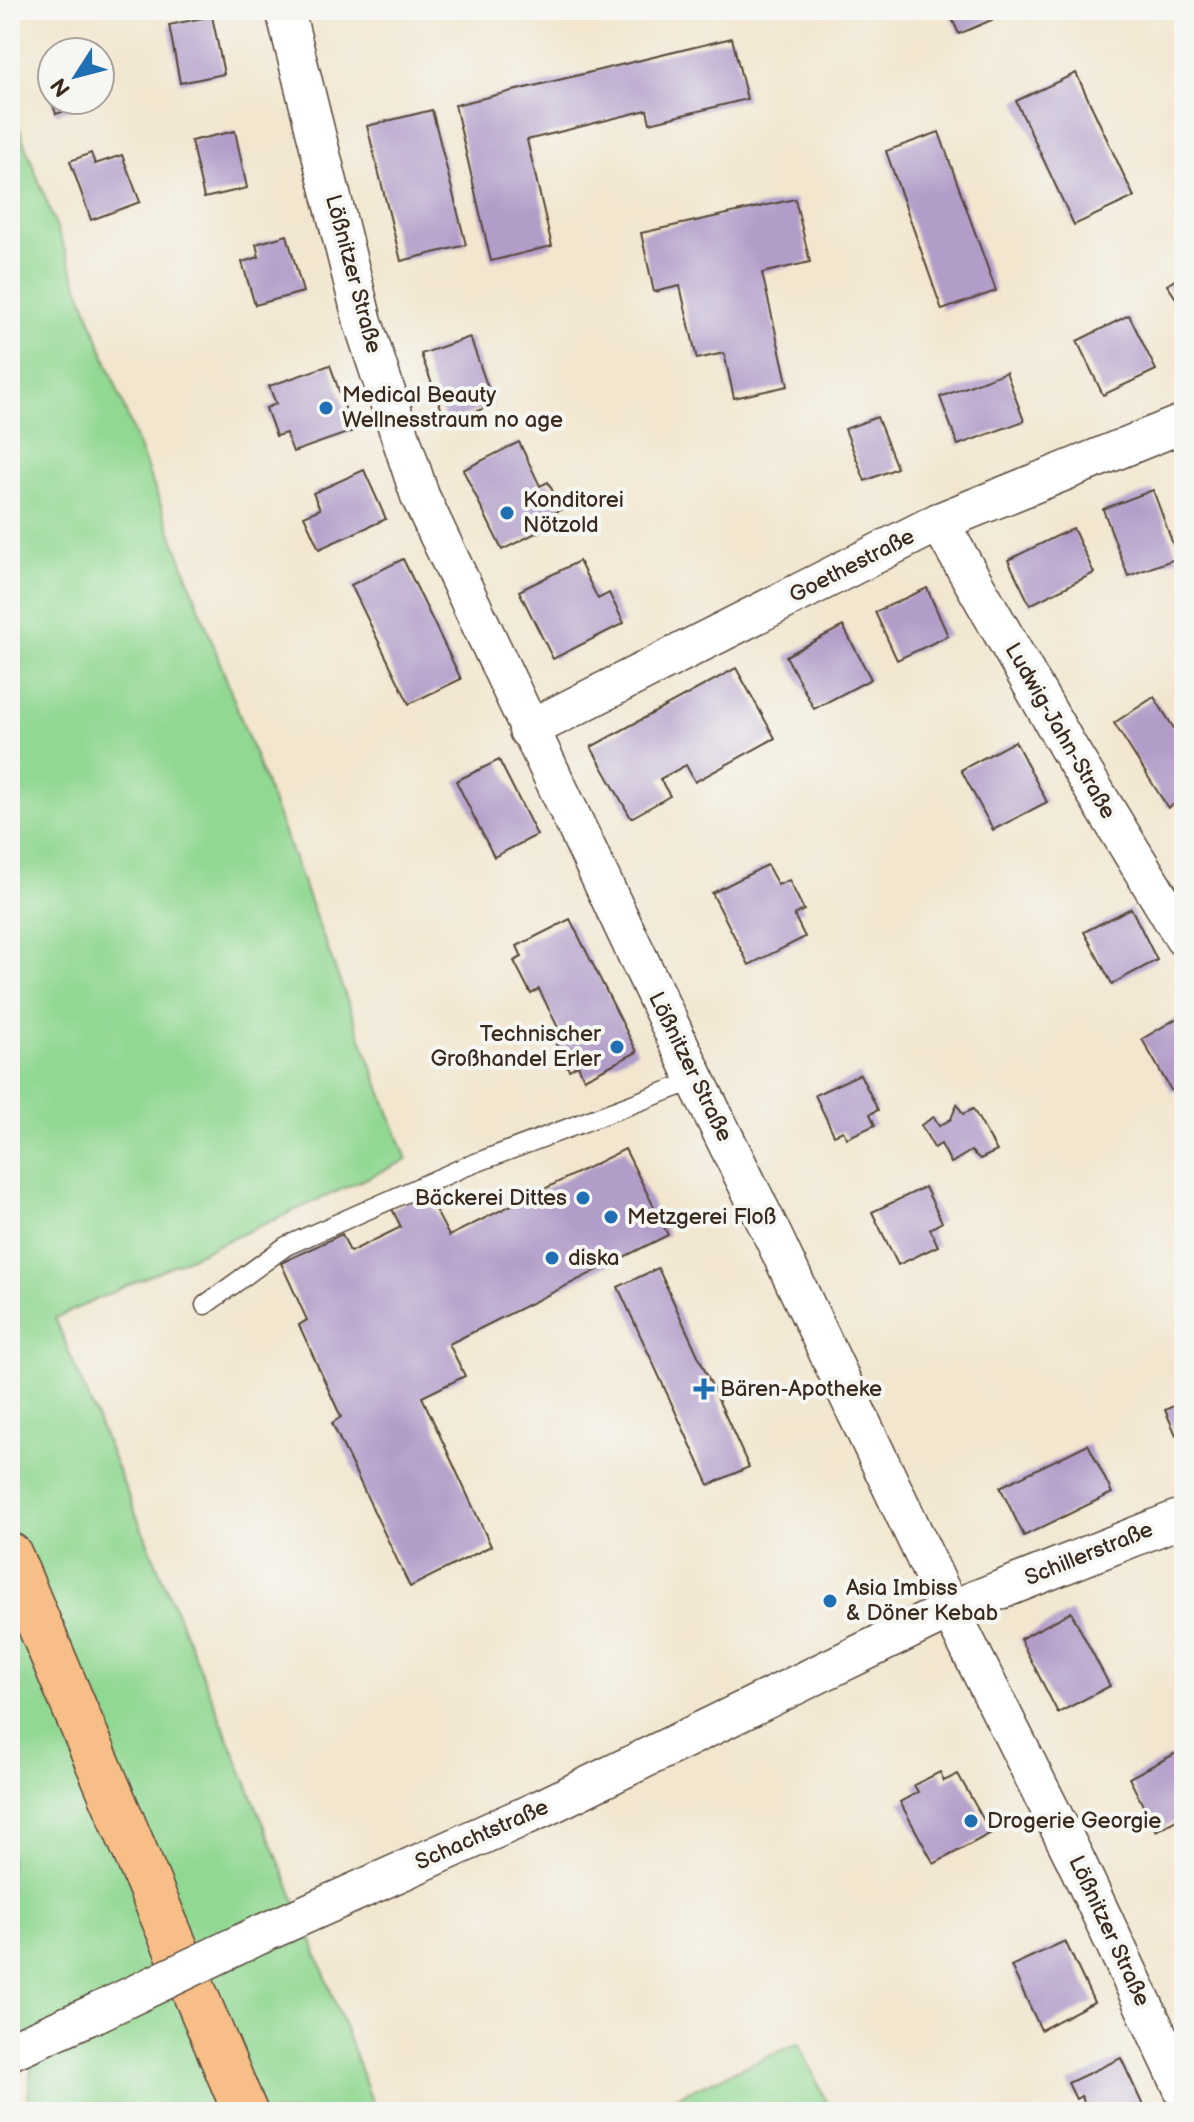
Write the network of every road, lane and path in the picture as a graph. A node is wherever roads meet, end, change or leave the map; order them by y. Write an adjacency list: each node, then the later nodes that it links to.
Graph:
1 (285, 10): 4 (street, Lößnitzer Straße)
2 (1184, 423): 3 (street, Goethestraße)
3 (939, 522): 4 (street, Goethestraße); 5 (street, Ludwig-Jahn-Straße)
4 (528, 730): 6 (street, Lößnitzer Straße)
5 (1184, 938)
6 (696, 1080): 7 (lane); 10 (street, Lößnitzer Straße)
7 (205, 1305)
8 (1184, 1517): 10 (street, Schillerstraße)
9 (10, 1555): 13 (main road)
10 (950, 1610): 11 (street, Schachtstraße, bridge); 12 (street, Lößnitzer Straße)
11 (10, 2051)
12 (1184, 2091)
13 (245, 2112)

